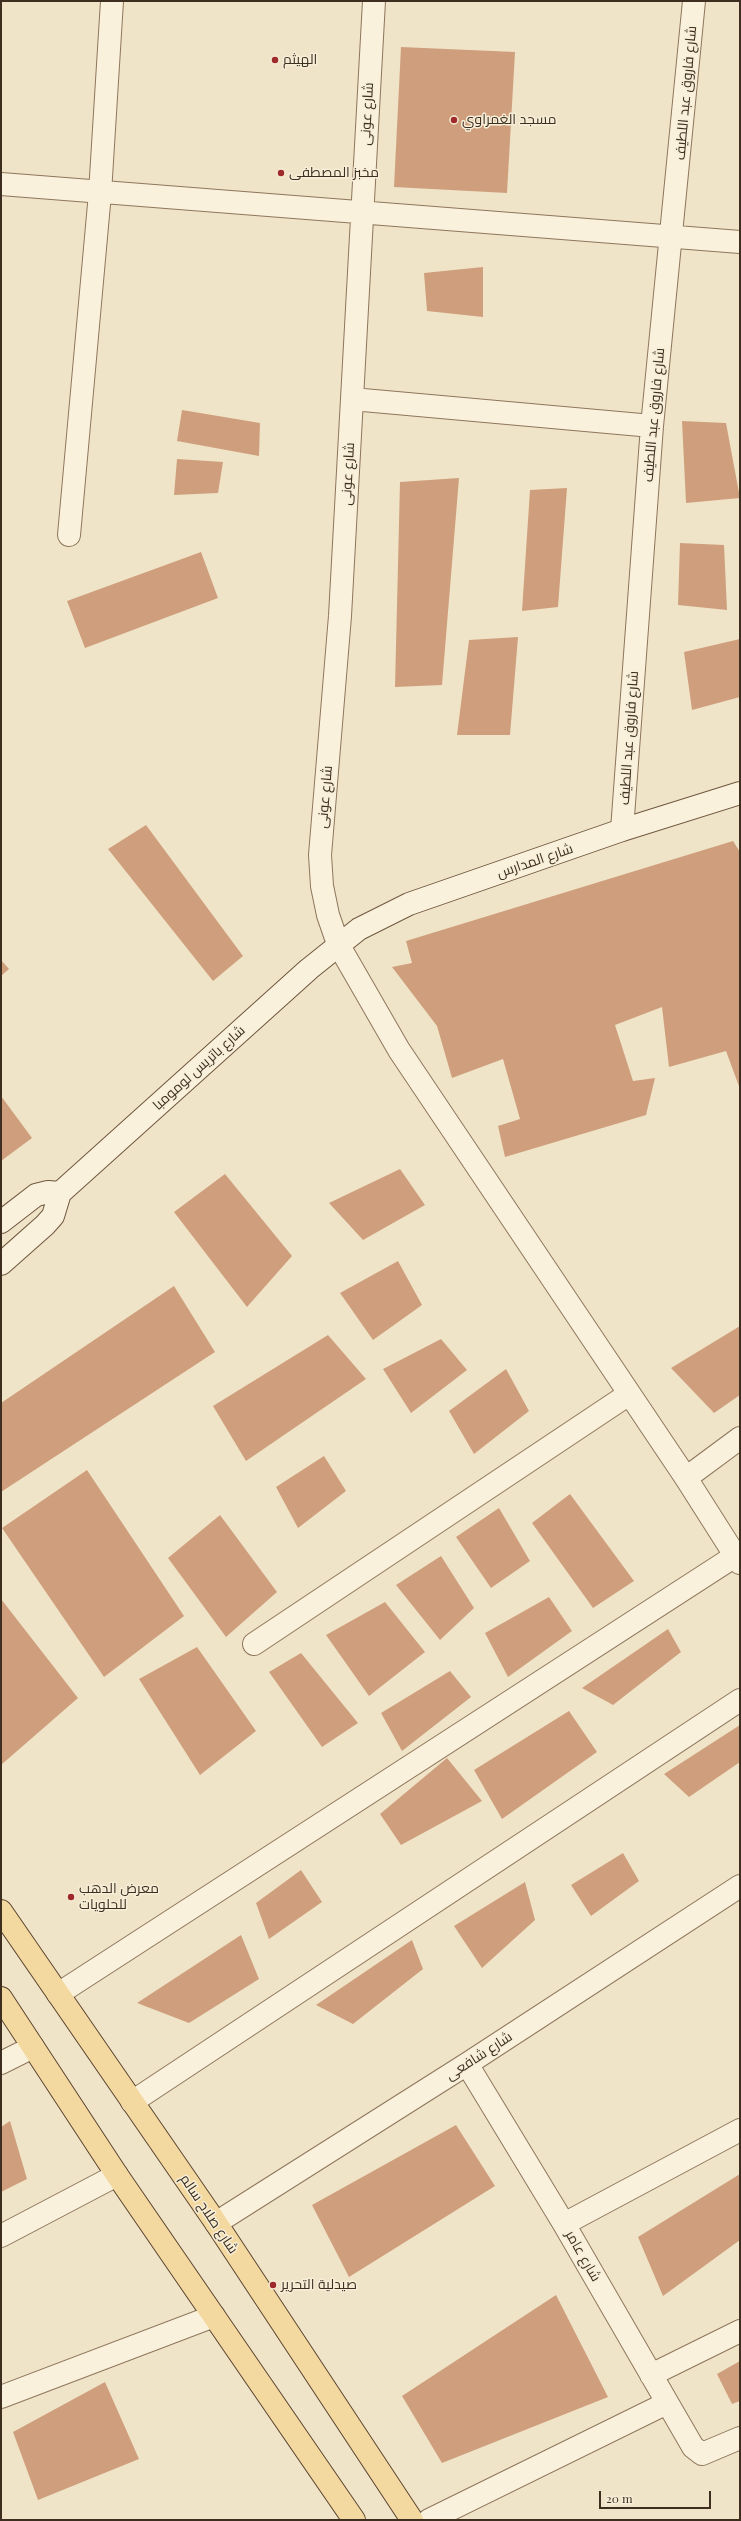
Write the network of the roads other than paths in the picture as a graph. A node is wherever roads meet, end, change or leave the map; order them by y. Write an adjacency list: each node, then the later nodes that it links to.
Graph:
1 (112, 1): 5 (street)
2 (374, 1): 6 (street, شارع عونى)
3 (694, 1): 7 (street, شارع فاروق عبد اللطيف)
4 (1, 184): 5 (street)
5 (100, 193): 6 (street); 11 (street)
6 (362, 213): 7 (street); 9 (street, شارع عونى)
7 (673, 236): 8 (street); 10 (street, شارع فاروق عبد اللطيف)
8 (740, 242)
9 (352, 399): 10 (street); 14 (street, شارع عونى)
10 (652, 426): 13 (street, شارع فاروق عبد اللطيف)
11 (69, 535)
12 (740, 793): 13 (street, شارع المدارس)
13 (622, 830): 14 (street, شارع المدارس)
14 (338, 944): 15 (street, شارع باتريس لومومبا); 18 (street, شارع عونى)
15 (60, 1193): 16 (street); 17 (street, شارع باتريس لومومبا)
16 (1, 1222)
17 (1, 1264)
18 (629, 1394): 20 (street, شارع عونى); 22 (street)
19 (740, 1438): 20 (street)
20 (686, 1478): 21 (street, شارع عونى)
21 (738, 1559): 26 (street)
22 (254, 1644)
23 (740, 1700): 31 (street)
24 (740, 1886): 30 (street, شارع شافعى)
25 (1, 1911): 26 (main road, شارع صلاح سالم)
26 (58, 1994): 31 (main road, شارع صلاح سالم)
27 (1, 1998): 28 (main road)
28 (33, 2047): 29 (street); 33 (main road)
29 (1, 2064)
30 (467, 2064): 34 (street, شارع شافعى); 35 (street, شارع عامر)
31 (132, 2102): 34 (main road, شارع صلاح سالم)
32 (740, 2130): 35 (street)
33 (117, 2175): 36 (street); 37 (main road)
34 (216, 2223): 44 (main road, شارع صلاح سالم)
35 (564, 2224): 39 (street, شارع عامر)
36 (1, 2236)
37 (214, 2316): 40 (street); 43 (main road)
38 (740, 2331): 39 (street)
39 (651, 2375): 41 (street, شارع عامر)
40 (1, 2396)
41 (667, 2403): 42 (street, شارع عامر); 45 (street)
42 (740, 2438)
43 (354, 2520)
44 (412, 2520)
45 (429, 2520)

